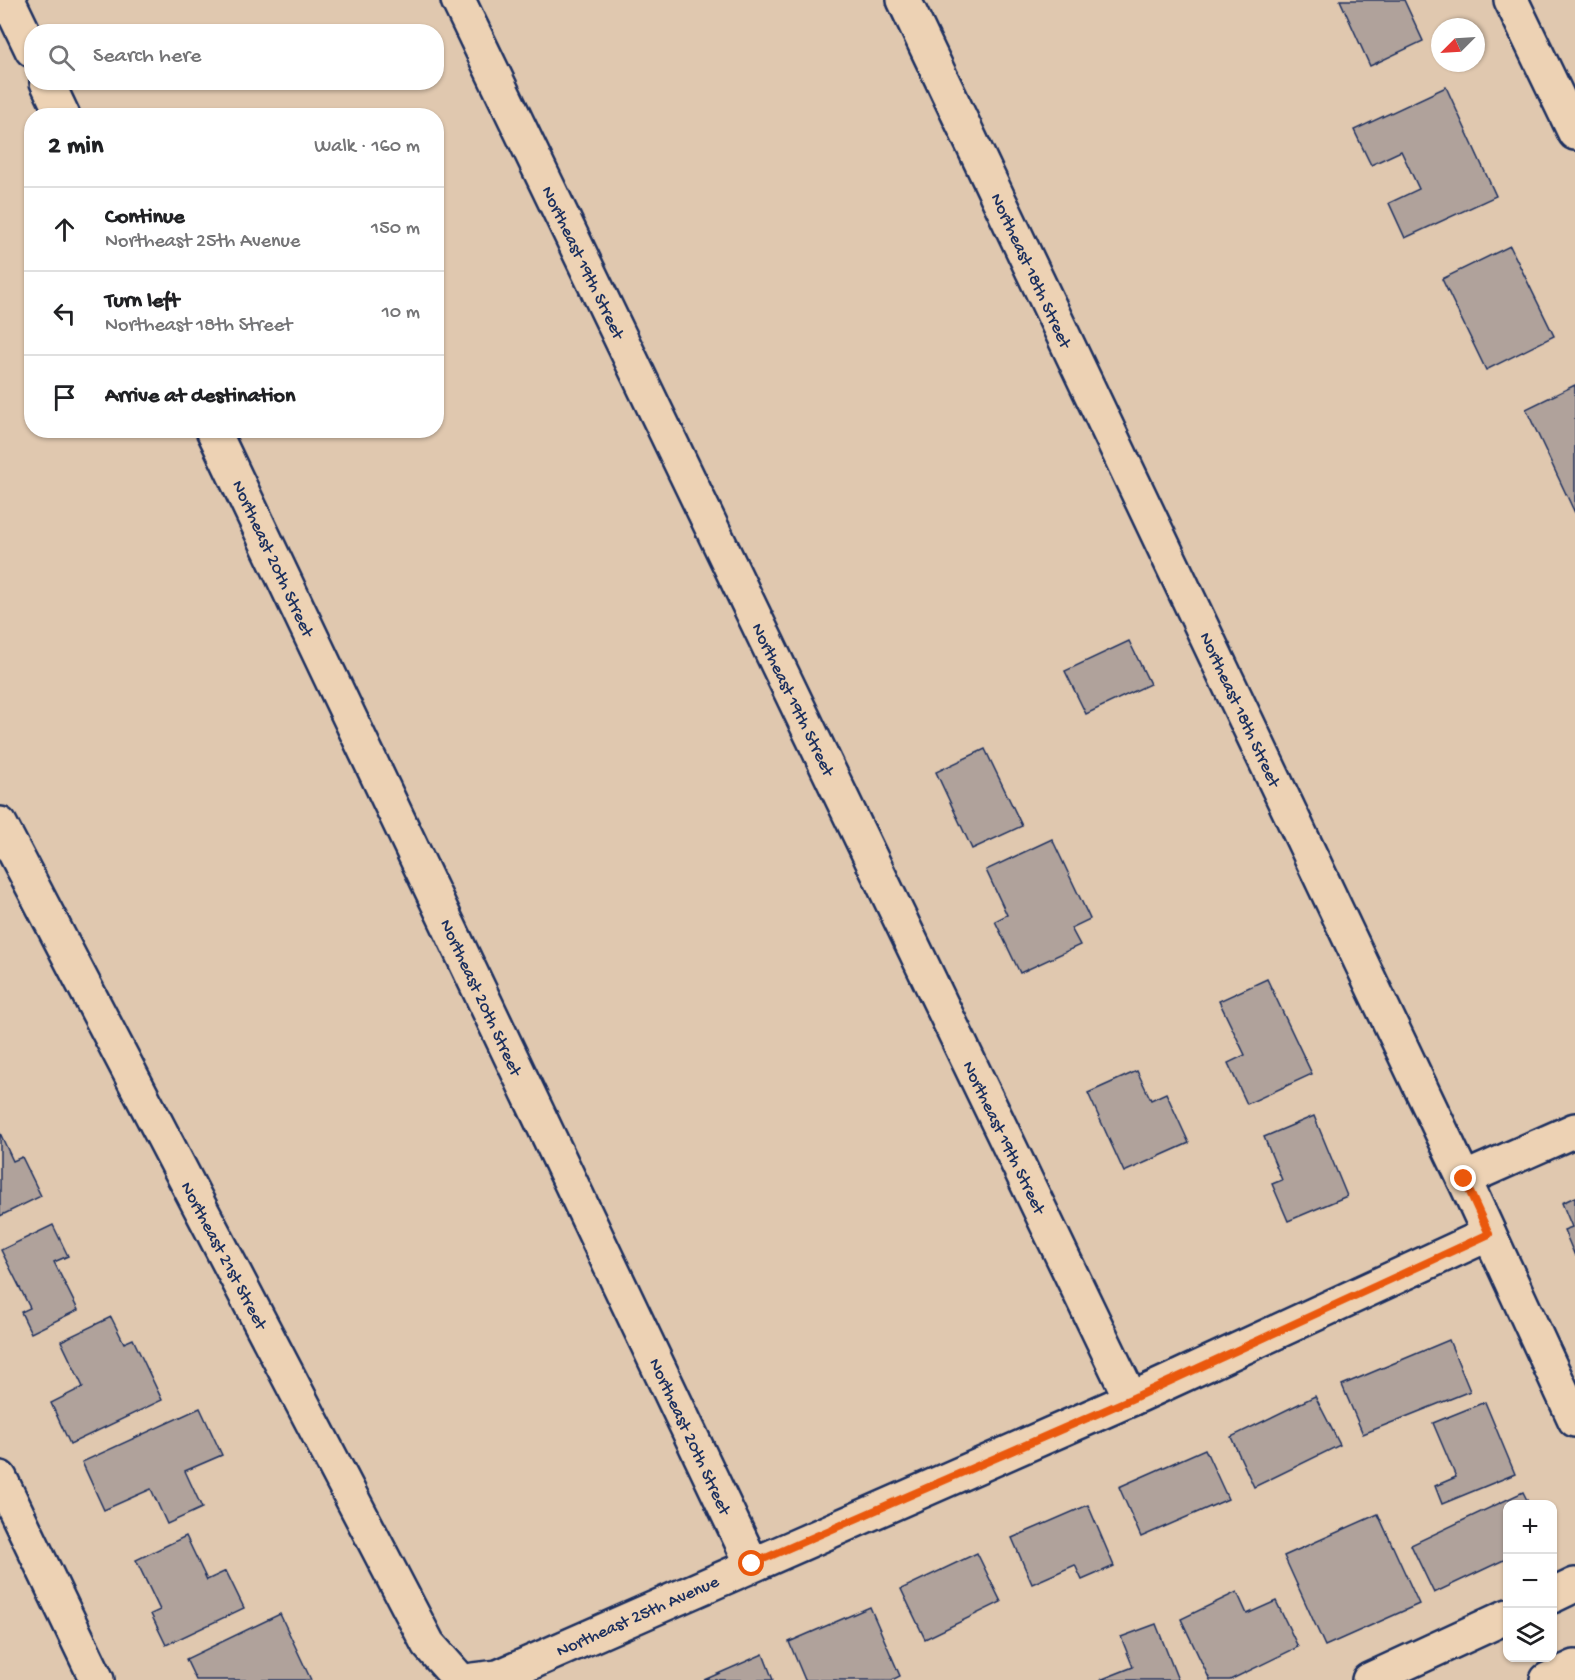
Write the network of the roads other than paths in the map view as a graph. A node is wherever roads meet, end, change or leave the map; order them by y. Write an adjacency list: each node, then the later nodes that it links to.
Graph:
1 (8, 0): 5 (street)
2 (458, 0): 14 (street, Northeast 19th Street)
3 (904, 0): 12 (street, Northeast 18th Street)
4 (1511, 0): 8 (street)
5 (24, 33)
6 (51, 90): 7 (street)
7 (59, 108)
8 (1575, 133)
9 (217, 438): 17 (street, Northeast 20th Street)
10 (0, 824): 23 (street, Northeast 21st Street)
11 (1575, 1130): 12 (street)
12 (1464, 1179): 13 (street, Northeast 18th Street)
13 (1489, 1234): 14 (street, Northeast 25th Avenue); 15 (street, Northeast 18th Street)
14 (1131, 1399): 17 (street, Northeast 25th Avenue)
15 (1575, 1420)
16 (0, 1478): 22 (street)
17 (752, 1564): 24 (street, Northeast 25th Avenue)
18 (1575, 1585): 19 (street)
19 (1557, 1594)
20 (1503, 1618): 25 (street)
21 (1575, 1667): 26 (street)
22 (97, 1680)
23 (460, 1680)
24 (473, 1680)
25 (1369, 1680)
26 (1546, 1680)

